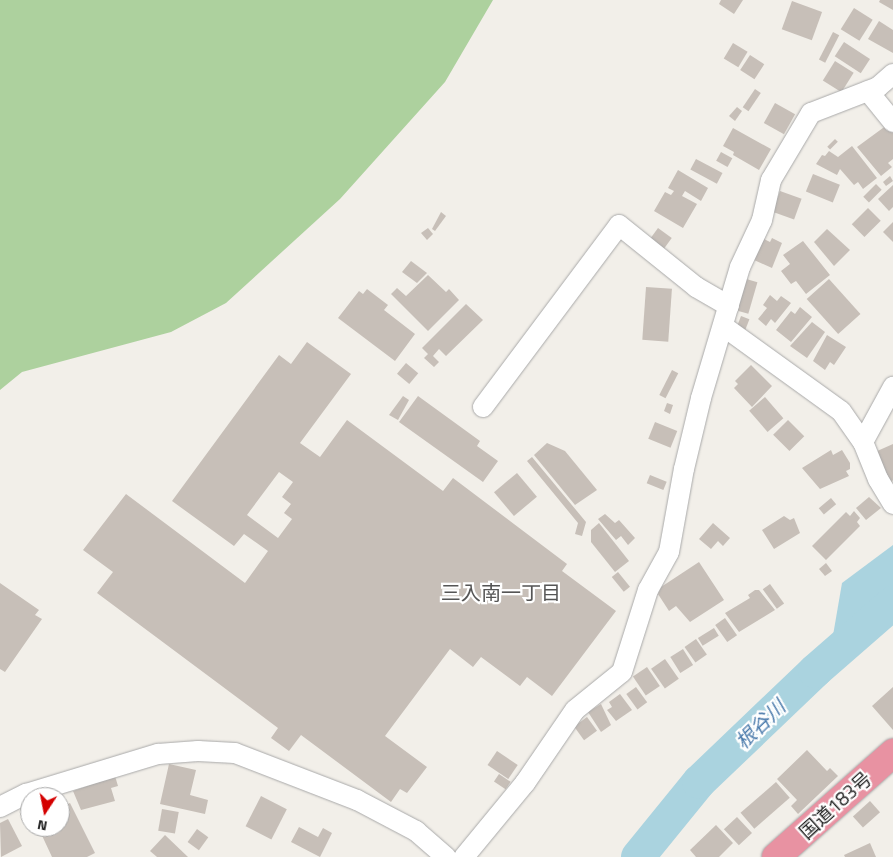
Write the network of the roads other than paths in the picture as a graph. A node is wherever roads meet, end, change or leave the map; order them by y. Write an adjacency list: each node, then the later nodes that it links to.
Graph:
1 (893, 74): 2 (street)
2 (868, 91): 3 (street); 4 (street)
3 (893, 122)
4 (729, 306): 5 (street); 7 (street)
5 (723, 326): 8 (street); 13 (street)
6 (893, 387): 8 (street)
7 (484, 407)
8 (863, 442): 9 (street)
9 (893, 504)
10 (893, 753): 14 (highway, 国道183号)
11 (0, 808): 12 (street)
12 (446, 857)
13 (464, 857)
14 (776, 857)

